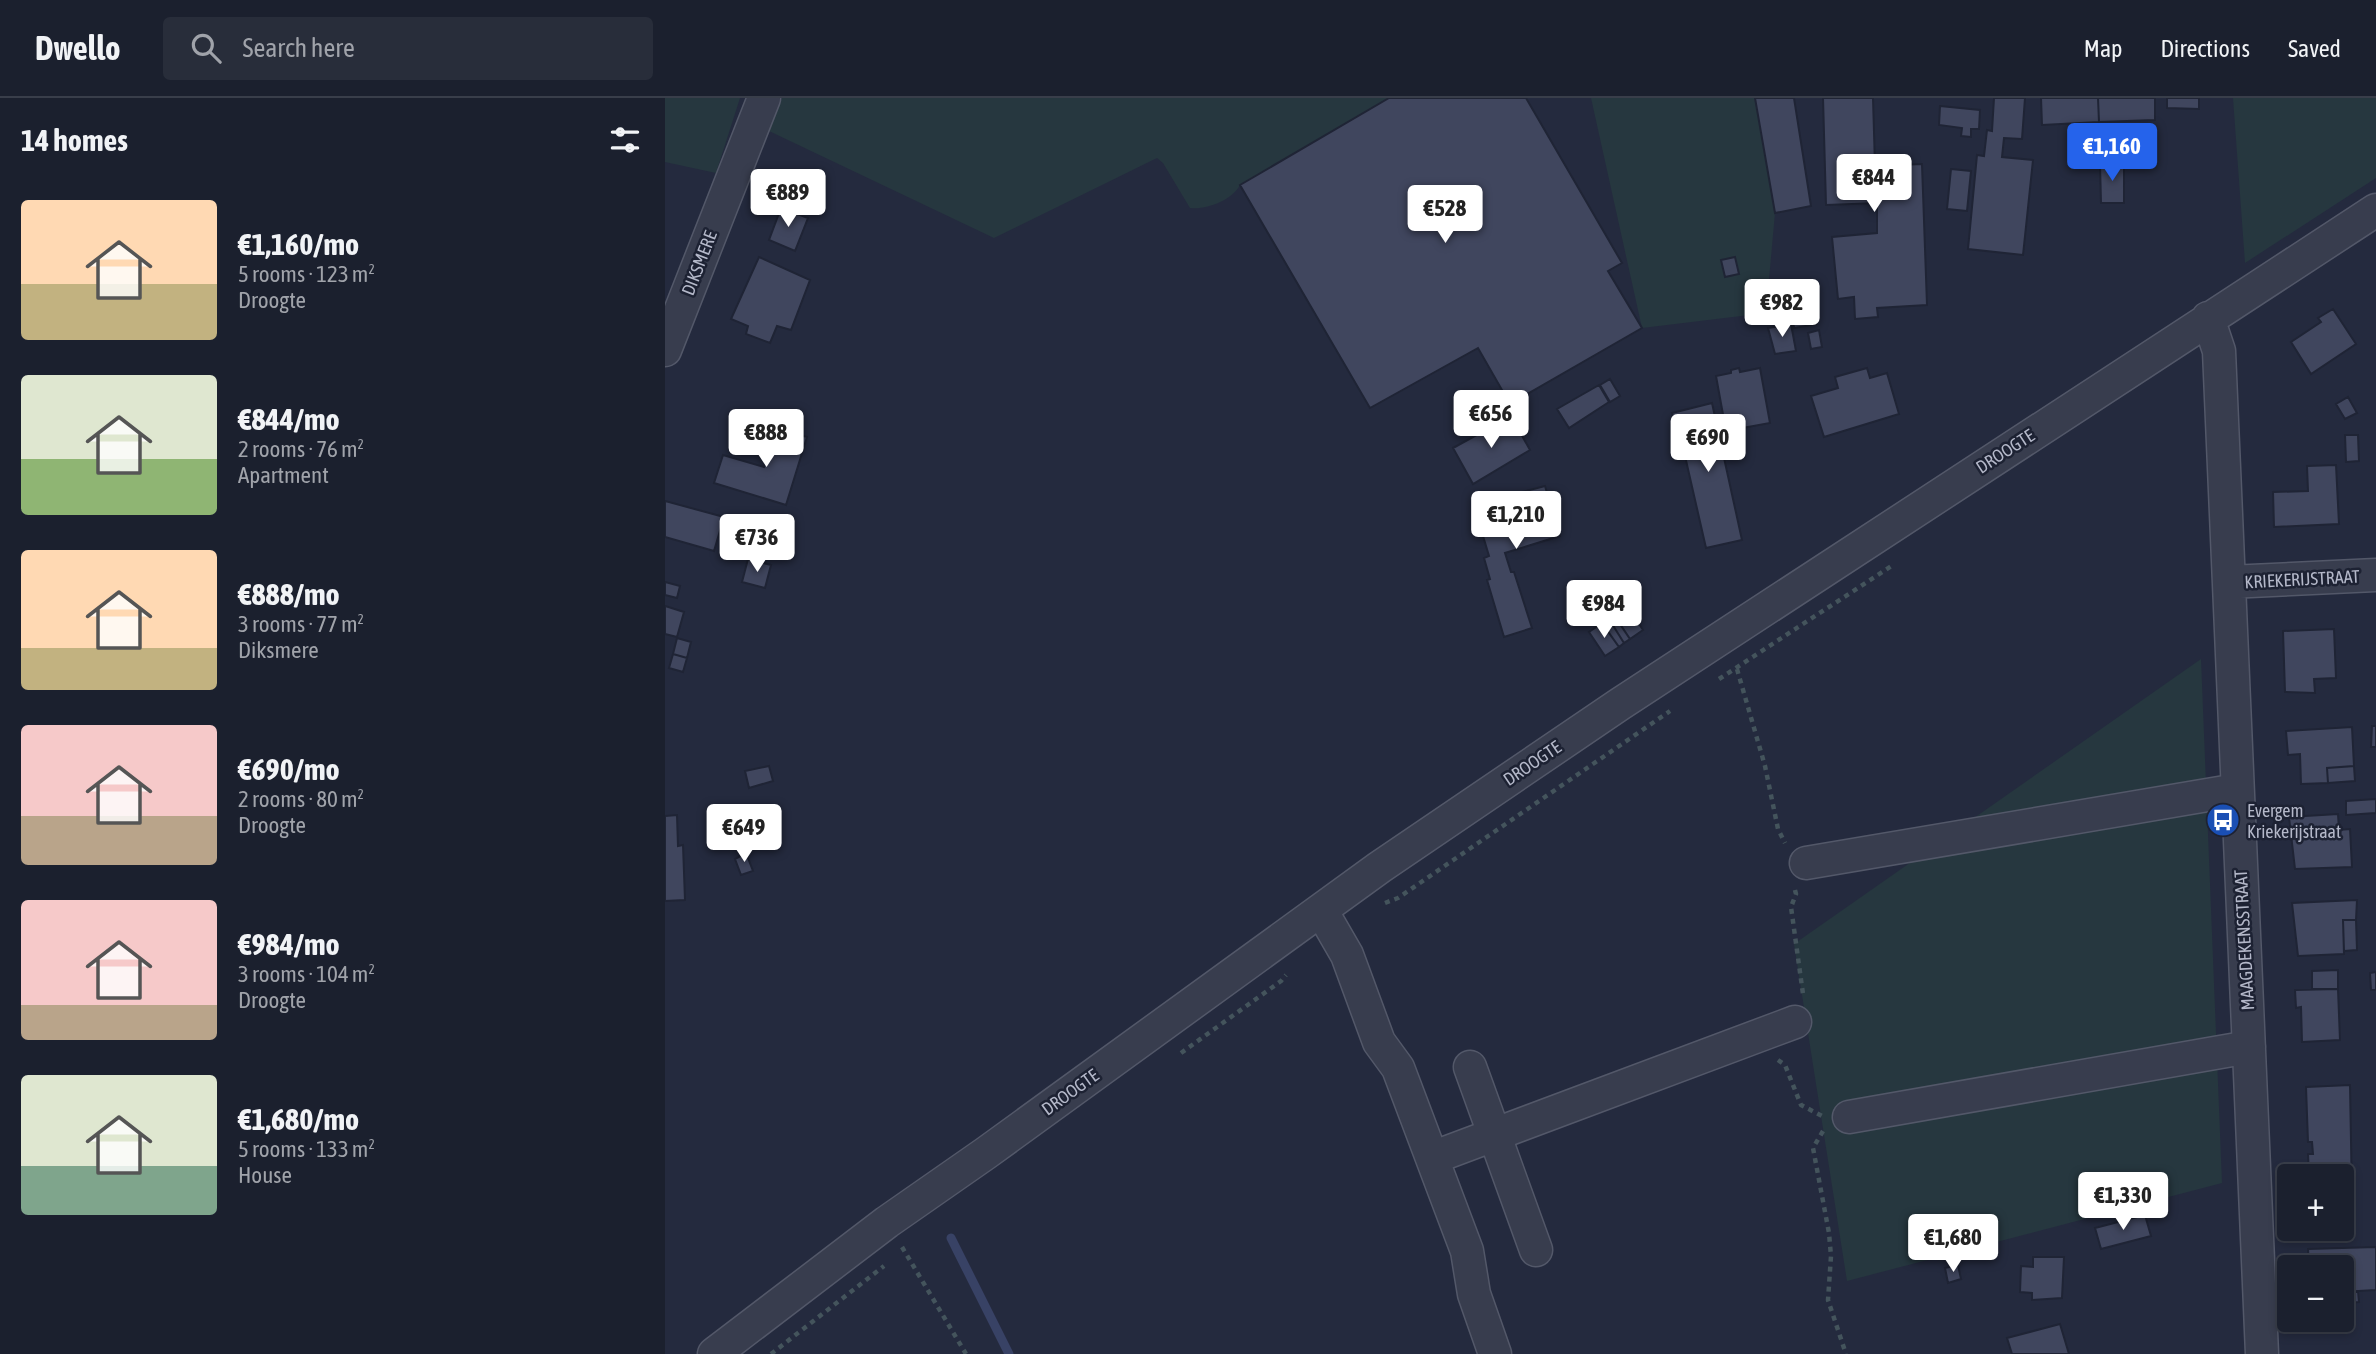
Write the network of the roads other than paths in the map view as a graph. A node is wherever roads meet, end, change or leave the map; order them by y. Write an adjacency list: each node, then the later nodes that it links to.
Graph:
1 (764, 98): 4 (street, DIKSMERE)
2 (2376, 210): 3 (street, DROOGTE)
3 (2208, 318): 6 (street, MAAGDEKENSSTRAAT); 9 (street, DROOGTE)
4 (665, 350)
5 (2376, 575): 6 (street, KRIEKERIJSTRAAT)
6 (2229, 582): 7 (street, MAAGDEKENSSTRAAT)
7 (2237, 790): 8 (street); 11 (street, MAAGDEKENSSTRAAT)
8 (1799, 872)
9 (1321, 910): 15 (street); 17 (street, DROOGTE)
10 (1795, 1022): 14 (street)
11 (2249, 1048): 13 (street); 19 (street, MAAGDEKENSSTRAAT)
12 (1470, 1067): 14 (street)
13 (1840, 1119)
14 (1494, 1135): 15 (street); 16 (street)
15 (1432, 1158): 18 (street)
16 (1536, 1251)
17 (714, 1354)
18 (1495, 1354)
19 (2262, 1354)

